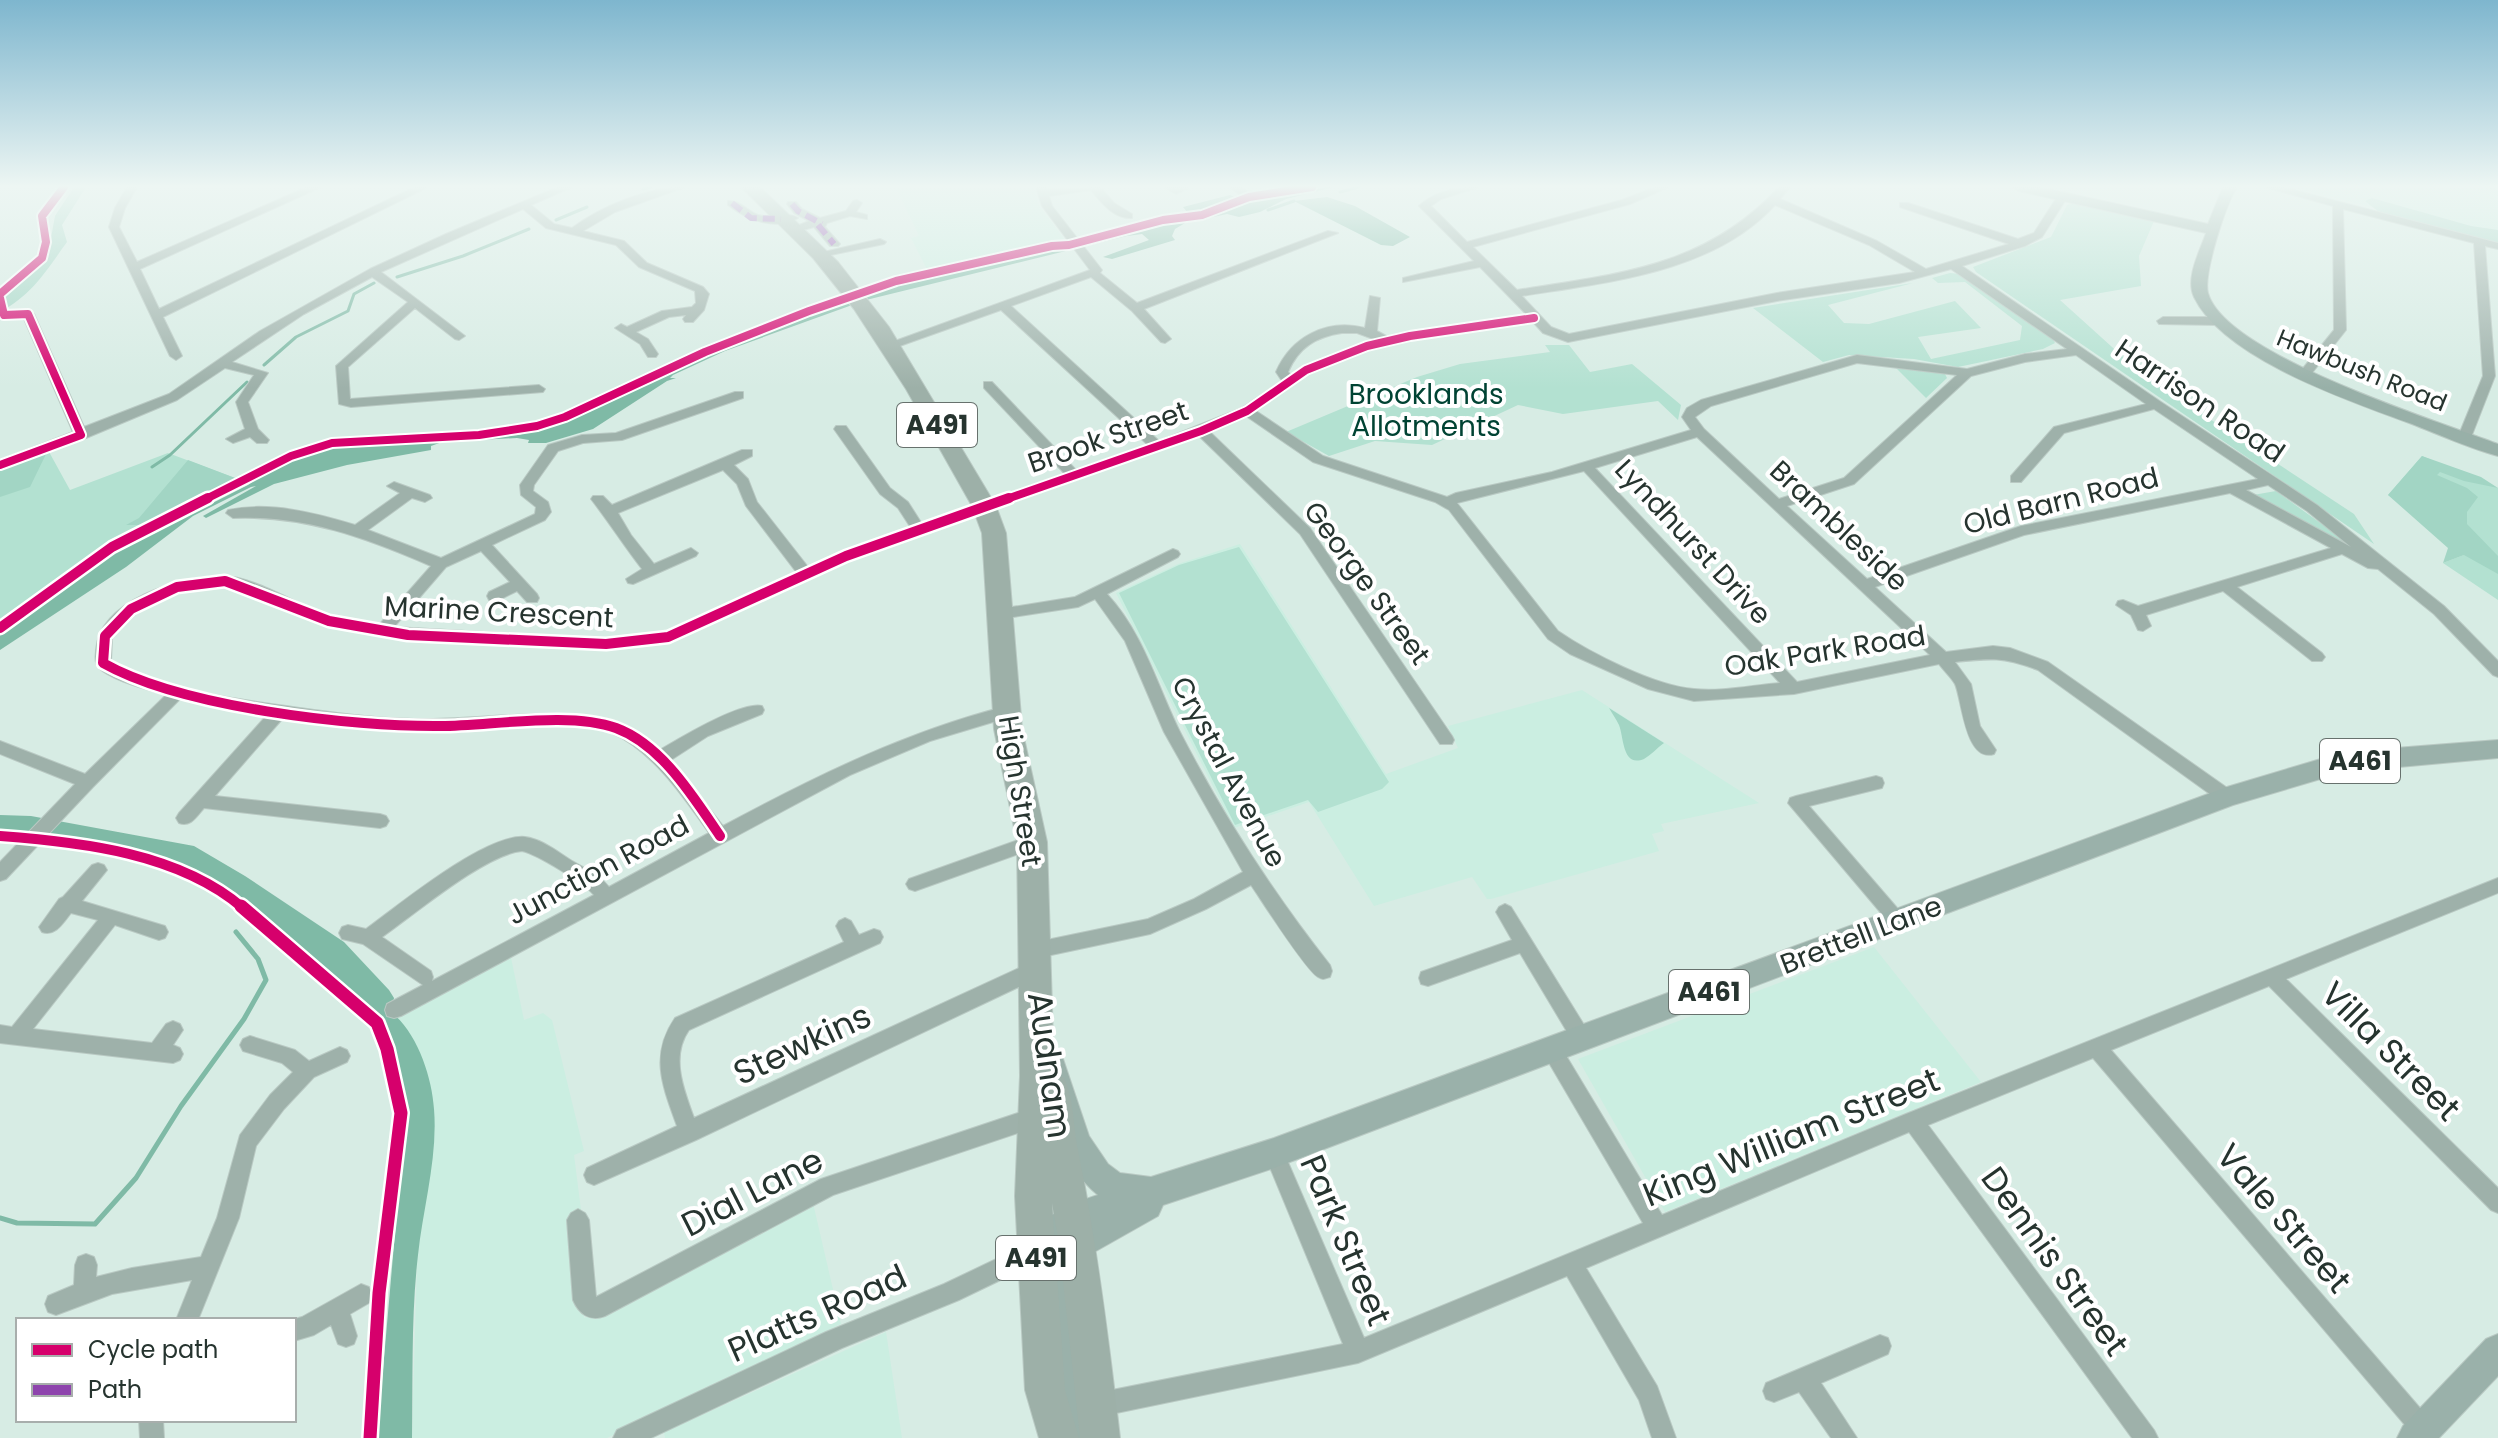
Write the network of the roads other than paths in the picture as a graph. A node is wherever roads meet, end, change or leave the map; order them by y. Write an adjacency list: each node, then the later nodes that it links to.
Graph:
1 (127, 254): 18 (street)
2 (164, 254): 18 (street)
3 (284, 254): 31 (street)
4 (409, 254): 19 (street)
5 (632, 254): 28 (street)
6 (823, 254): 39 (highway, A491)
7 (1085, 254): 20 (street)
8 (1277, 254): 27 (street)
9 (1473, 254): 16 (street)
10 (1688, 254): 23 (street)
11 (1892, 254): 21 (street)
12 (1988, 254): 17 (street)
13 (2207, 254): 34 (street, Hawbush Road)
14 (2339, 254): 45 (street)
15 (2480, 254): 58 (street)
16 (1481, 263): 22 (street); 23 (street)
17 (1953, 265): 21 (street); 40 (street, Harrison Road)
18 (133, 268): 31 (street)
19 (372, 273): 25 (street); 43 (street)
20 (1093, 273): 26 (street); 27 (street)
21 (1925, 273): 32 (street)
22 (1407, 280)
23 (1514, 294): 32 (street)
24 (1374, 298): 35 (street)
25 (415, 302): 36 (street); 48 (street)
26 (1005, 307): 39 (street); 60 (street)
27 (1136, 308): 37 (street)
28 (678, 311): 29 (street); 41 (street)
29 (661, 312)
30 (28, 314): 57 (street)
31 (157, 315): 42 (street)
32 (1534, 318): 38 (street, Brook Street)
33 (2163, 321): 34 (street)
34 (2217, 321): 45 (street, Hawbush Road)
35 (1371, 332): 38 (street); 46 (street)
36 (459, 336)
37 (1165, 339)
38 (1386, 341): 46 (street, Brook Street)
39 (890, 345): 76 (highway, A491)
40 (2080, 351): 44 (street); 52 (street, Harrison Road)
41 (652, 354)
42 (176, 356)
43 (225, 364): 57 (street); 59 (street)
44 (1967, 373): 56 (street); 75 (street)
45 (2304, 375): 58 (street, Hawbush Road)
46 (1288, 380): 53 (street, Brook Street)
47 (988, 385): 66 (street)
48 (539, 389)
49 (707, 389): 51 (street)
50 (739, 395): 51 (street)
51 (717, 404): 81 (street)
52 (2156, 405): 67 (street); 68 (street, Harrison Road)
53 (1247, 411): 55 (street, Brook Street); 74 (street)
54 (841, 429): 80 (street)
55 (1201, 431): 60 (street, Brook Street); 107 (street, George Street)
56 (1699, 432): 65 (street); 75 (street, Brambleside)
57 (81, 435): 64 (street)
58 (2465, 437): 61 (street, Hawbush Road)
59 (233, 439)
60 (1157, 446): 66 (street, Brook Street)
61 (2498, 450)
62 (747, 453): 63 (street)
63 (725, 464): 77 (street); 87 (street)
64 (0, 465)
65 (1587, 467): 74 (street, Lyndhurst Drive); 102 (street, Lyndhurst Drive)
66 (1074, 476): 76 (street, Brook Street)
67 (2016, 479)
68 (2272, 480): 70 (street, Old Barn Road); 92 (street, Harrison Road)
69 (394, 486): 71 (street)
70 (2230, 487): 82 (street, Harrison Road); 90 (street, Old Barn Road)
71 (410, 493): 72 (street); 79 (street)
72 (425, 498)
73 (598, 499): 77 (street)
74 (1448, 503): 102 (street, Oak Park Road)
75 (1777, 504): 90 (street, Brambleside)
76 (984, 506): 80 (street, Marine Crescent); 96 (highway, A491)
77 (610, 511): 86 (street)
78 (233, 513): 79 (street)
79 (358, 530): 85 (street)
80 (919, 530): 87 (street, Marine Crescent)
81 (484, 545): 85 (street); 89 (street)
82 (2344, 549): 91 (street); 92 (street, Harrison Road)
83 (691, 553): 86 (street)
84 (1173, 554): 93 (street)
85 (441, 564): 98 (street)
86 (652, 571): 88 (street)
87 (805, 573): 98 (street, Marine Crescent)
88 (633, 579)
89 (519, 584): 94 (street); 95 (street)
90 (1866, 585): 100 (street, Brambleside)
91 (2227, 586): 97 (street); 99 (street)
92 (2413, 588): 101 (street, Harrison Road)
93 (1098, 593): 96 (street); 122 (street, Crystal Avenue)
94 (494, 596)
95 (532, 598)
96 (1000, 614): 105 (highway, High Street / A491)
97 (2134, 614)
98 (382, 631): 103 (street, Marine Crescent)
99 (2317, 657)
100 (1943, 658): 102 (street, Oak Park Road); 110 (street, Brambleside); 114 (street, Oak Park Road)
101 (2498, 671)
102 (1794, 688)
103 (179, 691): 104 (street, Marine Crescent); 112 (street)
104 (280, 711): 111 (street, Marine Crescent); 115 (street)
105 (1007, 712): 118 (street, Junction Road); 119 (highway, High Street / A491)
106 (747, 720): 111 (street)
107 (1446, 740)
108 (0, 747): 112 (street)
109 (2498, 749): 114 (main road, Brettell Lane / A461)
110 (1988, 750)
111 (661, 758): 118 (street)
112 (87, 782): 121 (street)
113 (1876, 783): 129 (street)
114 (2227, 797): 129 (main road, Brettell Lane / A461)
115 (200, 801): 116 (street); 117 (street)
116 (185, 818)
117 (380, 821)
118 (720, 836): 125 (street, Junction Road)
119 (1032, 842): 123 (street); 138 (highway, High Street / A491)
120 (98, 870): 126 (street)
121 (0, 874)
122 (1252, 876): 138 (street, Stewkins); 139 (street, Crystal Avenue)
123 (915, 884)
124 (2498, 885): 142 (street, King William Street)
125 (606, 898): 134 (street); 143 (street, Junction Road)
126 (65, 904): 128 (street); 131 (street)
127 (1505, 912): 136 (street)
128 (111, 917): 132 (street); 145 (street)
129 (1898, 921): 146 (main road, Brettell Lane / A461)
130 (845, 926): 137 (street)
131 (48, 927)
132 (159, 932)
133 (348, 933): 134 (street)
134 (368, 937): 140 (street)
135 (874, 937): 137 (street)
136 (1524, 944): 141 (street); 146 (street)
137 (855, 945): 155 (street)
138 (1037, 959): 151 (highway, Audnam / A491); 153 (highway, Audnam / A491); 155 (street, Stewkins)
139 (1323, 971)
140 (424, 977)
141 (1428, 978)
142 (2273, 978): 148 (street, King William Street); 160 (street, Villa Street)
143 (394, 1010)
144 (173, 1030): 145 (street)
145 (8, 1035)
146 (1582, 1039): 149 (main road, Brettell Lane / A461)
147 (250, 1045): 152 (street)
148 (2096, 1047): 154 (street, King William Street); 180 (street, Vale Street)
149 (1552, 1050): 156 (main road, Brettell Lane / A461); 162 (street)
150 (340, 1056): 152 (street)
151 (1050, 1059): 159 (main road); 163 (highway, Audnam / A491)
152 (307, 1071): 166 (street)
153 (1036, 1120): 161 (street, Dial Lane); 163 (highway, Audnam / A491)
154 (1913, 1121): 162 (street, King William Street); 186 (street, Dennis Street)
155 (689, 1133): 157 (street, Stewkins)
156 (1274, 1153): 158 (main road, Brettell Lane / A461); 176 (street, Park Street)
157 (594, 1175)
158 (1189, 1182): 159 (main road, Brettell Lane / A461); 163 (main road, Brettell Lane / A461)
159 (1153, 1192): 163 (main road, Brettell Lane / A461)
160 (2498, 1203)
161 (578, 1220)
162 (1657, 1227): 164 (street, King William Street)
163 (1061, 1240): 179 (highway, Audnam / A491); 181 (street, Platts Road); 182 (highway, Audnam / A491); 183 (main road)
164 (1571, 1262): 176 (street, King William Street); 184 (street)
165 (86, 1265): 167 (street)
166 (210, 1267): 167 (street); 171 (street)
167 (85, 1290): 169 (street)
168 (361, 1295): 170 (street)
169 (56, 1304)
170 (337, 1309): 172 (street); 173 (street)
171 (188, 1318)
172 (296, 1330)
173 (346, 1336)
174 (1880, 1346): 177 (street)
175 (2498, 1351): 180 (main road)
176 (1358, 1352): 179 (street, King William Street)
177 (1803, 1377): 178 (street); 185 (street)
178 (1774, 1391)
179 (1098, 1422)
180 (2419, 1434)
181 (625, 1438)
182 (1059, 1438)
183 (1071, 1438)
184 (1664, 1438)
185 (1845, 1438)
186 (2146, 1438)

